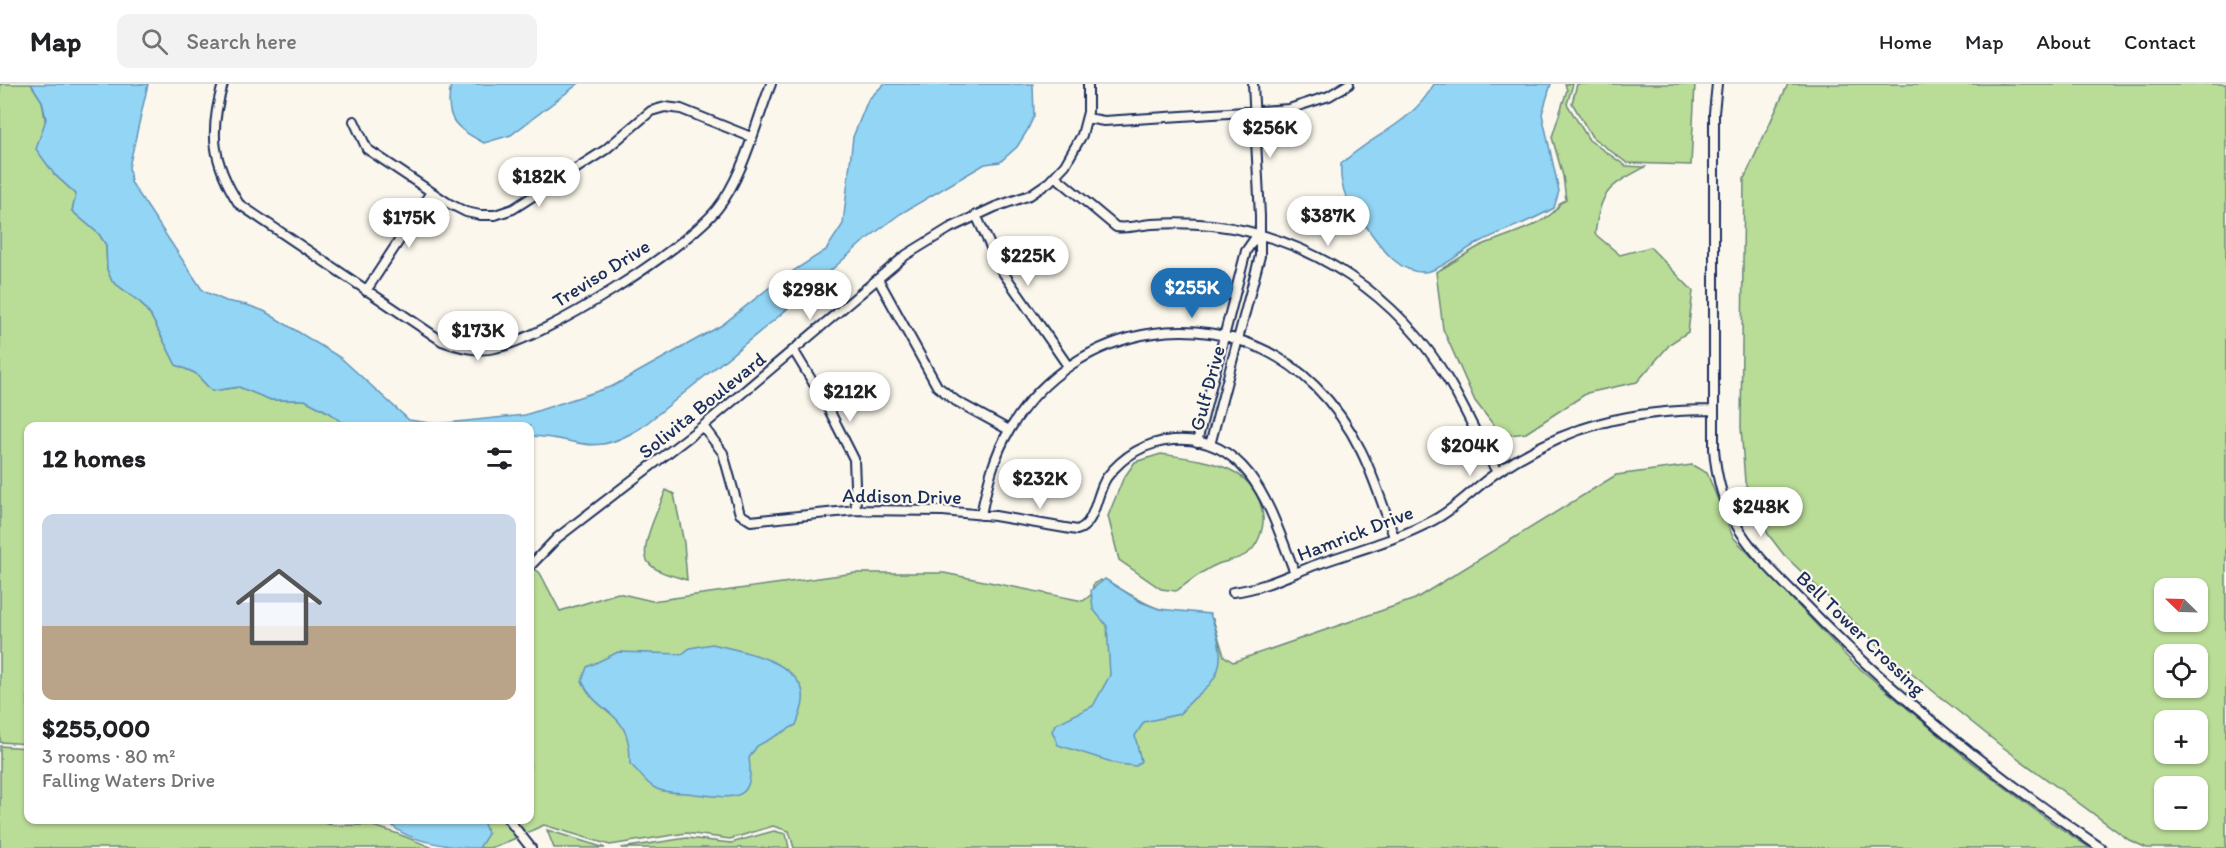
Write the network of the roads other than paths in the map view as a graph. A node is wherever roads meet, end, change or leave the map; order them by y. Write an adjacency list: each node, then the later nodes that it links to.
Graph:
1 (224, 84): 16 (street, Treviso Drive)
2 (771, 84): 10 (street, Treviso Drive)
3 (1088, 84): 8 (street, Solivita Boulevard)
4 (1253, 84): 7 (street, Gulf Drive)
5 (1349, 84): 7 (street)
6 (1717, 84): 21 (street, Bell Tower Crossing)
7 (1255, 111): 8 (street); 14 (street, Gulf Drive)
8 (1087, 118): 11 (street, Solivita Boulevard)
9 (354, 120): 12 (street)
10 (750, 136): 12 (street); 16 (street, Treviso Drive)
11 (1055, 176): 13 (street, Solivita Boulevard); 14 (street)
12 (431, 192): 16 (street)
13 (976, 215): 15 (street, Solivita Boulevard); 20 (street)
14 (1258, 234): 17 (street, Gulf Drive); 18 (street, Gulf Drive); 26 (street)
15 (879, 279): 19 (street, Solivita Boulevard); 23 (street)
16 (366, 291)
17 (1224, 335): 18 (street); 20 (street); 24 (street, Gulf Drive)
18 (1237, 338): 25 (street, Gulf Drive); 29 (street)
19 (794, 351): 22 (street, Solivita Boulevard); 27 (street)
20 (1068, 366): 23 (street)
21 (1714, 410): 26 (street, Hamrick Drive); 35 (street, Bell Tower Crossing)
22 (703, 426): 27 (street, Addison Drive); 30 (street, Solivita Boulevard)
23 (1009, 430): 28 (street)
24 (1197, 442): 25 (street, Addison Drive); 28 (street, Addison Drive)
25 (1210, 445): 31 (street, Addison Drive)
26 (1497, 472): 29 (street, Hamrick Drive)
27 (856, 510): 28 (street, Addison Drive)
28 (981, 515)
29 (1394, 537): 31 (street, Hamrick Drive)
30 (534, 562)
31 (1294, 573): 32 (street, Hamrick Drive)
32 (1233, 592)
33 (512, 824): 34 (street)
34 (531, 848)
35 (2101, 848)

